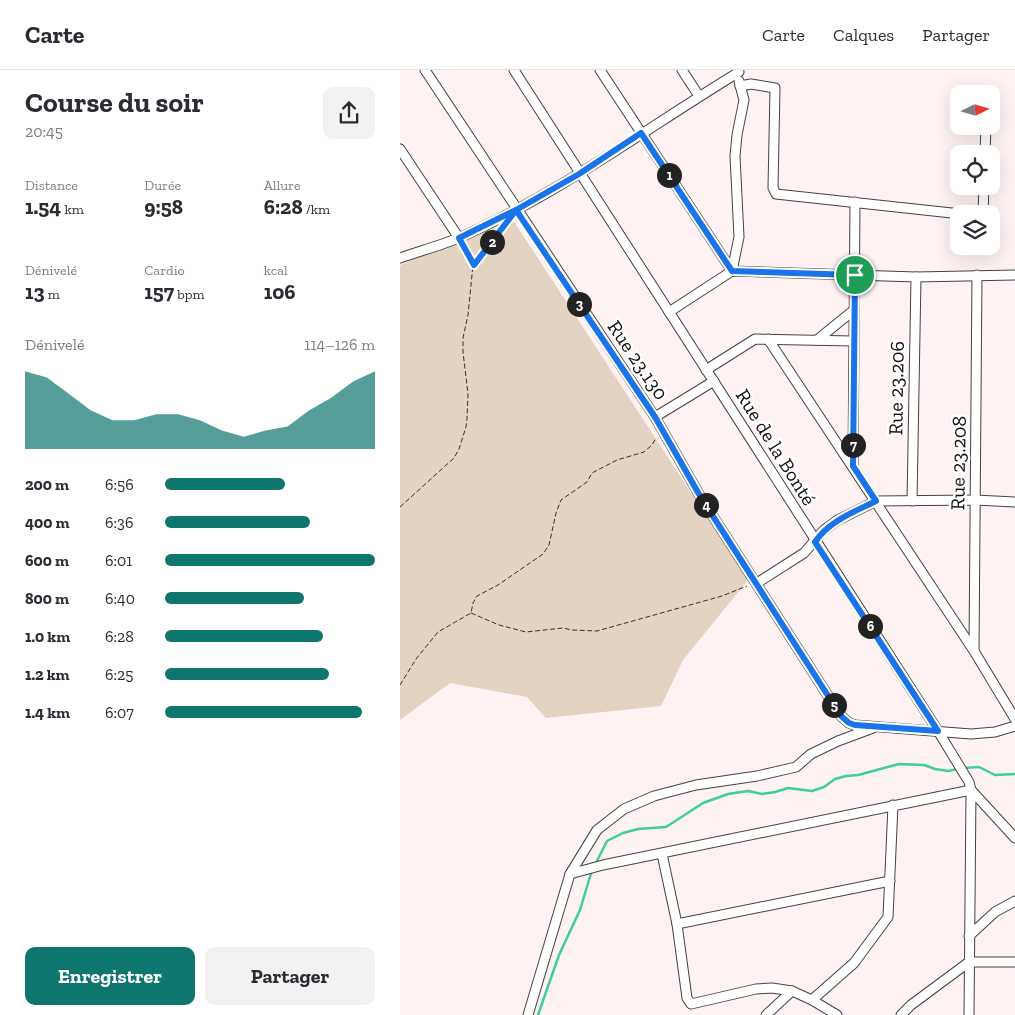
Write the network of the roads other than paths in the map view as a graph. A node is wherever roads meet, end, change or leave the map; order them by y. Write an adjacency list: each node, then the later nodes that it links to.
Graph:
1 (424, 70): 12 (street, Rue 23.130)
2 (514, 70): 10 (street, Rue de la Bonté)
3 (600, 70): 8 (street)
4 (682, 70): 7 (street)
5 (739, 71): 6 (street); 7 (street)
6 (740, 86): 11 (street); 16 (street)
7 (699, 96): 8 (street)
8 (641, 133): 10 (street); 16 (street)
9 (400, 149): 14 (street)
10 (579, 174): 12 (street); 22 (street, Rue de la Bonté)
11 (855, 202): 13 (street); 17 (street)
12 (516, 210): 14 (street); 28 (street, Rue 23.130)
13 (950, 213)
14 (459, 238): 15 (street)
15 (400, 258)
16 (732, 271): 17 (street); 22 (street)
17 (855, 275): 20 (street); 21 (street)
18 (977, 275): 19 (street); 20 (street); 30 (street, Rue 23.208)
19 (1015, 275)
20 (916, 277): 32 (street, Rue 23.206)
21 (854, 310): 24 (street); 25 (street)
22 (668, 312): 26 (street, Rue de la Bonté)
23 (768, 339): 24 (street); 26 (street); 29 (street)
24 (817, 340): 25 (street)
25 (853, 341): 29 (street)
26 (706, 370): 27 (street, Rue de la Bonté)
27 (714, 381): 28 (street); 34 (street, Rue de la Bonté)
28 (655, 417): 35 (street, Rue 23.130)
29 (853, 466): 31 (street)
30 (975, 500): 32 (street); 33 (street); 36 (street, Rue 23.208)
31 (876, 501): 32 (street); 34 (street); 36 (street)
32 (912, 501)
33 (1015, 502)
34 (815, 542): 35 (street); 40 (street, Rue de la Bonté)
35 (757, 583): 38 (street, Rue 23.130)
36 (974, 651): 37 (street)
37 (1015, 720)
38 (878, 726): 40 (street, Rue 23.130); 45 (street)
39 (1015, 726): 40 (street, Rue 23.130)
40 (938, 731): 41 (street, Rue de la Bonté)
41 (970, 786): 42 (street); 43 (street, Rue de la Bonté); 49 (street)
42 (894, 805): 44 (street); 46 (street)
43 (1015, 838)
44 (662, 854): 45 (street); 48 (street)
45 (575, 873): 54 (street)
46 (890, 881): 48 (street); 53 (street)
47 (1015, 901): 49 (street)
48 (677, 924): 52 (street)
49 (969, 936): 50 (street)
50 (969, 962): 51 (street); 57 (street); 58 (street)
51 (1015, 962)
52 (792, 991): 53 (street); 55 (street)
53 (812, 1000): 56 (street)
54 (528, 1015)
55 (766, 1015)
56 (837, 1015)
57 (900, 1015)
58 (969, 1015)

